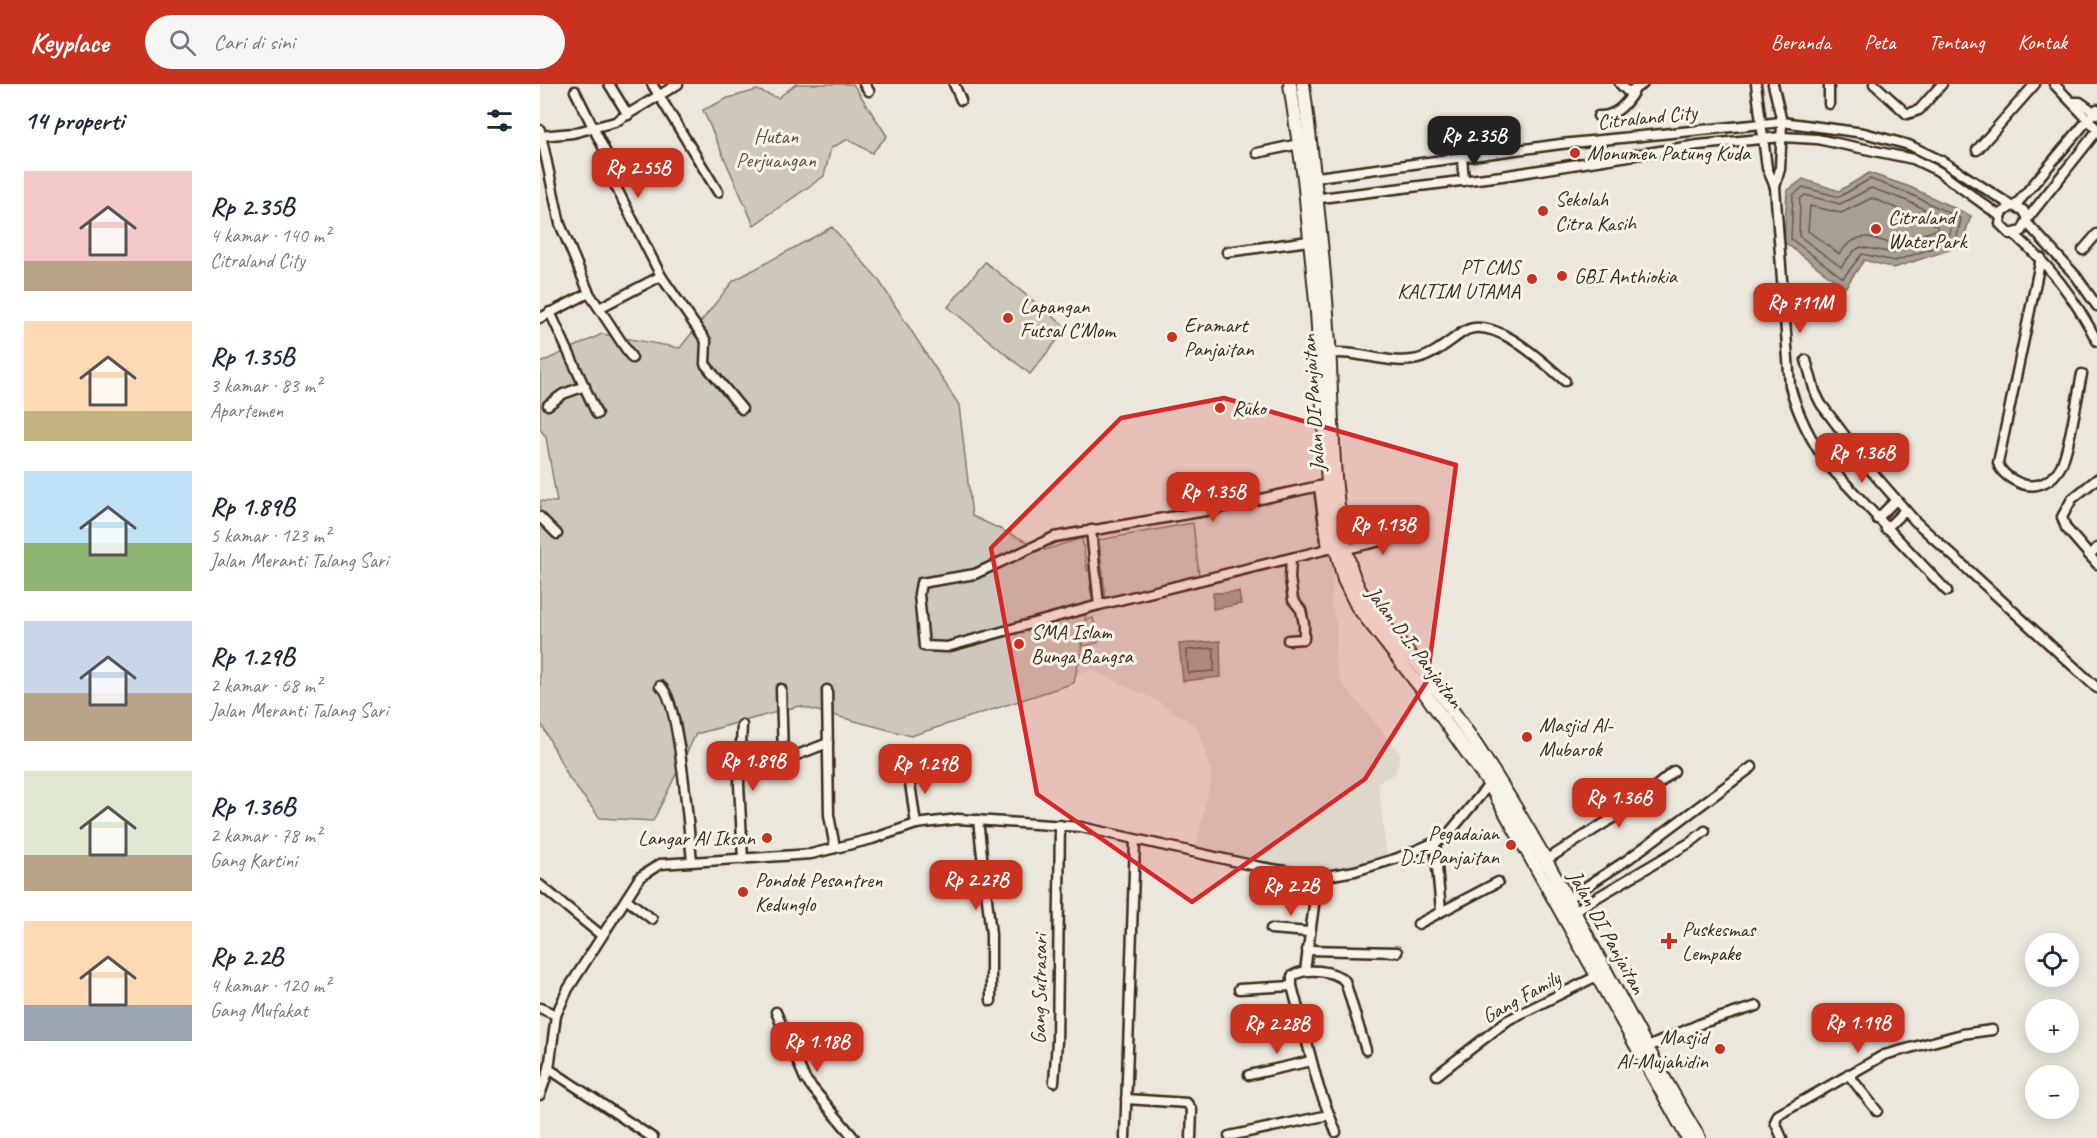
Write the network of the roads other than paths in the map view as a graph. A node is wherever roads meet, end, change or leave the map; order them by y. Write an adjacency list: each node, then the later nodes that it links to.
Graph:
1 (609, 84): 23 (street)
2 (652, 84): 18 (street)
3 (678, 84): 18 (street)
4 (954, 84): 19 (street)
5 (1290, 84): 33 (highway)
6 (1303, 84): 37 (highway)
7 (1620, 84): 16 (street)
8 (1643, 84): 16 (street)
9 (1756, 84): 26 (street)
10 (1773, 84): 27 (street)
11 (1829, 84): 21 (street)
12 (1874, 84): 13 (street)
13 (1942, 84)
14 (2054, 84): 20 (street)
15 (2033, 85): 34 (street)
16 (1634, 90): 24 (street)
17 (575, 91): 28 (street)
18 (660, 95): 23 (street); 42 (street)
19 (962, 100)
20 (2073, 102): 22 (street); 25 (street)
21 (1829, 104)
22 (2096, 111): 25 (street)
23 (628, 115): 28 (street)
24 (1598, 116)
25 (2087, 121): 29 (street); 38 (street)
26 (1761, 122): 27 (street, Citraland City); 32 (street); 36 (street, Citraland City)
27 (1782, 122): 31 (street); 44 (street, Citraland City)
28 (595, 129): 30 (street); 55 (street)
29 (2097, 130): 41 (street)
30 (541, 134): 56 (street)
31 (1782, 137): 32 (street, Citraland City); 40 (street); 45 (street, Citraland City)
32 (1762, 138): 39 (street, Citraland City); 40 (street)
33 (1299, 144): 35 (street); 37 (highway)
34 (1977, 150)
35 (1257, 153)
36 (1462, 157): 37 (street, Citraland City); 39 (street)
37 (1309, 178): 43 (highway, Jalan DI Panjaitan)
38 (2037, 178): 41 (street); 44 (street)
39 (1464, 181): 43 (street, Citraland City)
40 (1775, 187): 76 (street)
41 (2050, 190): 46 (street)
42 (718, 192)
43 (1312, 199): 49 (highway); 62 (highway, Jalan DI Panjaitan)
44 (2014, 206): 45 (street); 46 (street, Citraland City)
45 (2000, 216): 47 (street, Citraland City)
46 (2028, 220): 47 (street); 53 (street, Citraland City)
47 (2014, 234): 52 (street, Citraland City)
48 (2097, 234): 50 (street)
49 (1309, 241): 51 (street); 62 (highway)
50 (2083, 250)
51 (1227, 252)
52 (2041, 258): 54 (street, Citraland City); 65 (street)
53 (2065, 264): 54 (street); 57 (street, Citraland City)
54 (2054, 273): 61 (street, Citraland City)
55 (661, 276): 58 (street); 69 (street)
56 (589, 293): 58 (street); 59 (street)
57 (2097, 306)
58 (601, 308): 63 (street)
59 (550, 312): 60 (street); 67 (street)
60 (540, 318)
61 (2097, 341)
62 (1324, 354): 66 (street); 72 (highway); 81 (highway, Jalan DI Panjaitan)
63 (632, 358)
64 (1806, 360): 73 (street)
65 (2082, 374)
66 (1565, 381)
67 (585, 386): 68 (street); 70 (street)
68 (548, 405)
69 (741, 409)
70 (597, 414)
71 (2097, 479): 83 (street)
72 (1323, 486): 78 (street); 81 (highway)
73 (1896, 500): 74 (street); 76 (street)
74 (1905, 510): 77 (street); 90 (street)
75 (540, 517): 79 (street)
76 (1877, 519): 77 (street)
77 (1886, 529): 86 (street)
78 (1091, 530): 87 (street); 87 (street)
79 (557, 534)
80 (1412, 534): 81 (street)
81 (1339, 547): 84 (street); 98 (highway, Jalan DI Panjaitan)
82 (2097, 548): 83 (street)
83 (2089, 555): 85 (street)
84 (1291, 558): 87 (street); 88 (street)
85 (2097, 564)
86 (1947, 591)
87 (1099, 605)
88 (1288, 640)
89 (660, 686): 108 (street)
90 (2097, 688)
91 (781, 689): 94 (street)
92 (827, 690): 94 (street)
93 (742, 725): 106 (street)
94 (828, 744): 105 (street)
95 (1752, 767): 113 (street)
96 (908, 771): 100 (street)
97 (1674, 771): 107 (street)
98 (1493, 780): 104 (street); 107 (highway, Jalan DI Panjaitan); 119 (highway)
99 (978, 820): 100 (street); 101 (street); 128 (street)
100 (916, 824): 105 (street)
101 (1060, 825): 103 (street); 141 (street, Gang Sutrasari)
102 (1705, 831): 115 (street)
103 (1135, 841): 109 (street); 143 (street)
104 (1435, 844): 109 (street); 114 (street)
105 (835, 848): 106 (street)
106 (743, 859): 108 (street)
107 (1546, 860): 113 (highway, Jalan DI Panjaitan)
108 (692, 861): 112 (street)
109 (1318, 876): 120 (street)
110 (1498, 882): 114 (street)
111 (540, 885): 121 (street)
112 (626, 899): 116 (street); 121 (street)
113 (1567, 899): 115 (highway, Jalan DI Panjaitan)
114 (1441, 911): 117 (street)
115 (1574, 911): 119 (highway, Jalan DI Panjaitan)
116 (652, 919)
117 (1418, 924)
118 (1271, 929): 120 (street)
119 (1578, 931): 125 (highway); 134 (highway, Jalan DI Panjaitan)
120 (1309, 932): 122 (street)
121 (600, 935): 132 (street)
122 (1307, 950): 123 (street); 124 (street)
123 (1397, 952)
124 (1305, 971): 126 (street); 135 (street)
125 (1597, 976): 140 (street, Gang Family); 154 (highway)
126 (1292, 986): 127 (street); 136 (street)
127 (1239, 989)
128 (991, 1001)
129 (1757, 1006): 134 (street)
130 (540, 1008): 132 (street)
131 (776, 1012): 150 (street)
132 (555, 1015): 137 (street)
133 (1992, 1030): 138 (street)
134 (1648, 1047): 155 (highway, Jalan DI Panjaitan)
135 (1366, 1050)
136 (1311, 1061): 139 (street); 145 (street)
137 (549, 1069): 142 (street); 149 (street)
138 (1848, 1074): 144 (street); 156 (street)
139 (1249, 1075)
140 (1437, 1075)
141 (1054, 1082)
142 (540, 1095)
143 (1126, 1099): 146 (street); 153 (street)
144 (1877, 1111)
145 (1329, 1114): 147 (street); 148 (street)
146 (1125, 1122): 151 (street); 152 (street)
147 (1336, 1132)
148 (1229, 1136)
149 (653, 1138)
150 (854, 1138)
151 (1118, 1138)
152 (1125, 1138)
153 (1191, 1138)
154 (1688, 1138)
155 (1699, 1138)
156 (1782, 1138)

